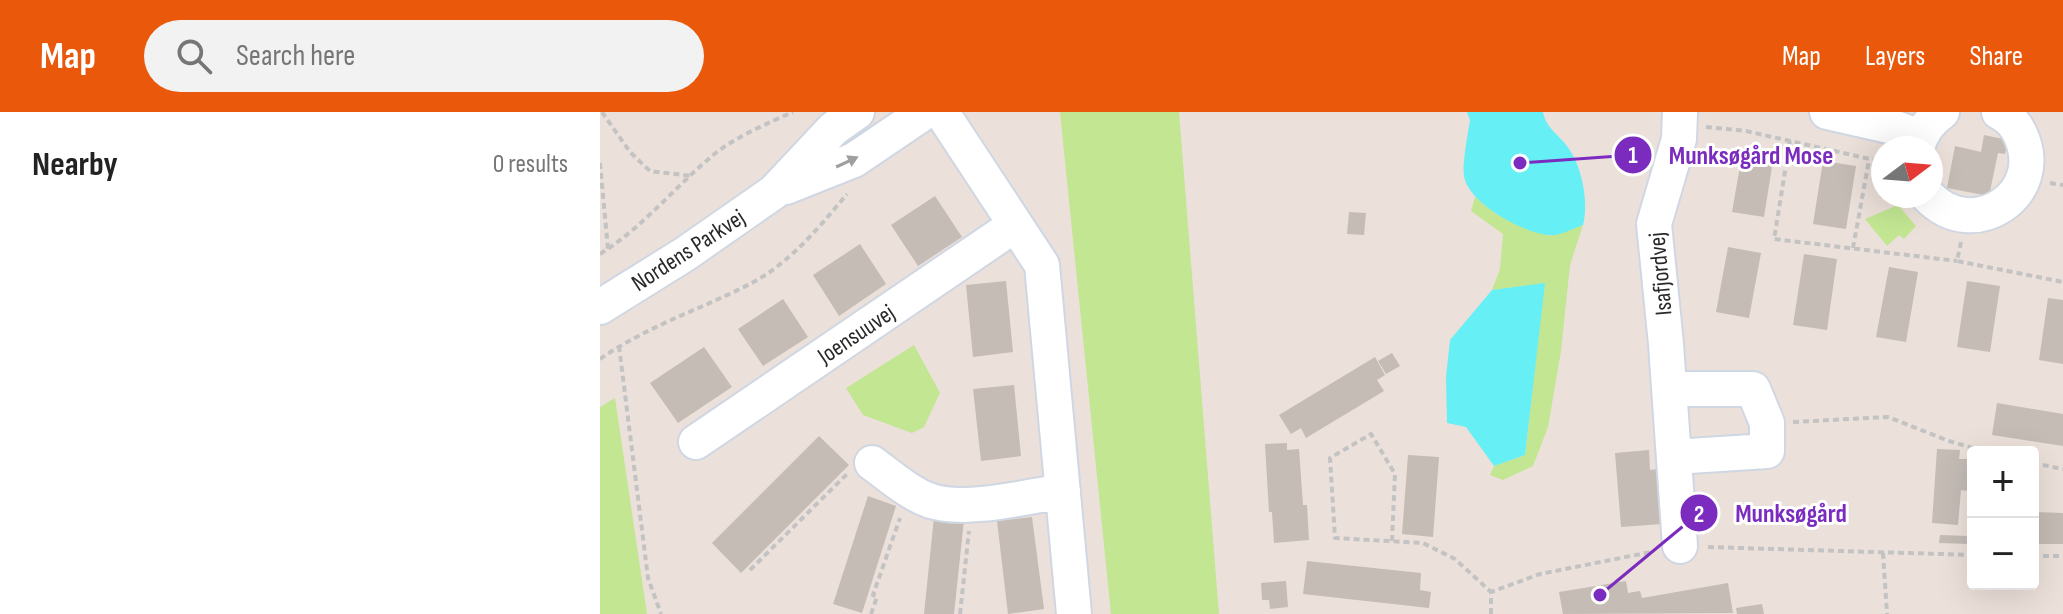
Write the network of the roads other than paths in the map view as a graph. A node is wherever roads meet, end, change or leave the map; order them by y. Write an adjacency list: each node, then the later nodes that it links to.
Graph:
1 (857, 112): 8 (street, Nordens Parkvej)
2 (925, 112): 8 (street, Nordens Parkvej, one-way to 2)
3 (944, 112): 10 (street)
4 (1827, 112): 7 (street)
5 (1999, 112): 9 (street)
6 (1680, 118): 12 (street, Isafjordvej)
7 (1926, 132)
8 (774, 192): 11 (street, Nordens Parkvej)
9 (1943, 208)
10 (1015, 225): 13 (street, Joensuuvej); 16 (street)
11 (600, 307)
12 (1669, 389): 14 (street, Isafjordvej); 14 (street)
13 (696, 442)
14 (1674, 457): 17 (street, Isafjordvej)
15 (872, 463): 16 (street)
16 (1063, 491): 18 (street)
17 (1680, 546)
18 (1074, 614)

